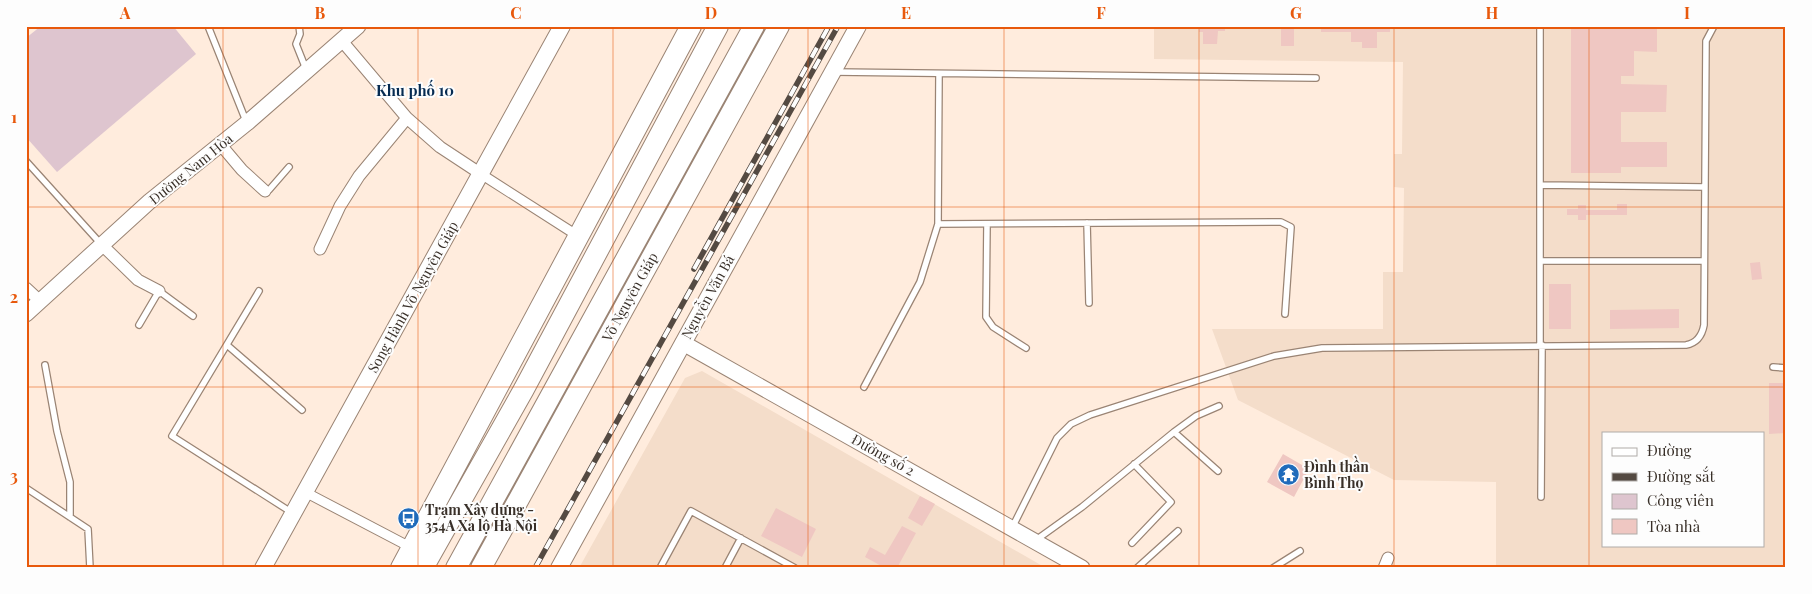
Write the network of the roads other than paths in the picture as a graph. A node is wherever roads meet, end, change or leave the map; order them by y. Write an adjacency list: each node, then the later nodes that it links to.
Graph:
1 (208, 26): 18 (lane)
2 (300, 26): 13 (lane)
3 (358, 26): 12 (street, Đường Nam Hòa)
4 (562, 26): 22 (main road, Song Hành Võ Nguyên Giáp)
5 (691, 26): 29 (highway)
6 (718, 26): 71 (highway)
7 (754, 26): 72 (highway, Võ Nguyên Giáp)
8 (779, 26): 73 (highway, Võ Nguyên Giáp)
9 (858, 26): 14 (main road, Nguyễn Văn Bá)
10 (1540, 26): 23 (lane)
11 (1714, 26): 24 (lane)
12 (342, 41): 13 (street, Đường Nam Hòa); 17 (street)
13 (306, 71): 18 (street, Đường Nam Hòa)
14 (832, 72): 15 (lane); 43 (main road, Nguyễn Văn Bá)
15 (939, 74): 16 (lane); 27 (lane)
16 (1316, 78)
17 (407, 118): 22 (street); 31 (street)
18 (247, 123): 19 (street, Đường Nam Hòa)
19 (220, 144): 25 (street); 30 (street, Đường Nam Hòa)
20 (26, 161): 30 (lane)
21 (289, 166): 25 (lane)
22 (481, 174): 29 (street); 57 (main road, Song Hành Võ Nguyên Giáp)
23 (1540, 185): 24 (lane); 32 (lane)
24 (1705, 187): 33 (lane)
25 (265, 192)
26 (1087, 223): 28 (lane); 38 (lane); 40 (lane)
27 (938, 224): 28 (lane); 50 (lane)
28 (987, 224): 46 (lane)
29 (578, 236): 66 (highway)
30 (102, 245): 35 (street); 37 (street, Đường Nam Hòa)
31 (320, 248)
32 (1540, 261): 33 (lane); 45 (lane)
33 (1704, 261): 45 (lane)
34 (26, 288): 37 (street)
35 (159, 291): 41 (lane); 42 (lane)
36 (259, 291): 44 (lane)
37 (40, 302): 39 (street, Đường Nam Hòa)
38 (1089, 303)
39 (26, 314)
40 (1285, 314)
41 (193, 316)
42 (139, 324)
43 (683, 343): 61 (street, Đường số 2); 74 (main road, Nguyễn Văn Bá)
44 (227, 345): 52 (lane); 59 (lane)
45 (1541, 345): 58 (lane); 61 (lane)
46 (1026, 348)
47 (45, 365): 60 (lane)
48 (1773, 367): 49 (lane)
49 (1786, 368)
50 (864, 387)
51 (1219, 406): 53 (lane)
52 (302, 410)
53 (1174, 432): 54 (lane); 55 (lane)
54 (1134, 464): 64 (lane); 65 (lane)
55 (1218, 471)
56 (26, 488): 60 (lane)
57 (305, 492): 59 (main road, Song Hành Võ Nguyên Giáp); 66 (street)
58 (1541, 497)
59 (293, 513): 69 (main road, Song Hành Võ Nguyên Giáp)
60 (70, 517): 68 (lane)
61 (1012, 528): 64 (street, Đường số 2)
62 (1178, 531): 79 (lane)
63 (741, 538): 75 (lane); 76 (lane); 77 (lane)
64 (1034, 541): 78 (street, Đường số 2)
65 (1132, 543)
66 (412, 548): 70 (highway)
67 (1300, 551): 80 (lane)
68 (90, 568)
69 (262, 568)
70 (401, 568)
71 (423, 568)
72 (456, 568)
73 (482, 568)
74 (559, 568)
75 (660, 568)
76 (725, 568)
77 (795, 568)
78 (1082, 568)
79 (1137, 568)
80 (1273, 568)

